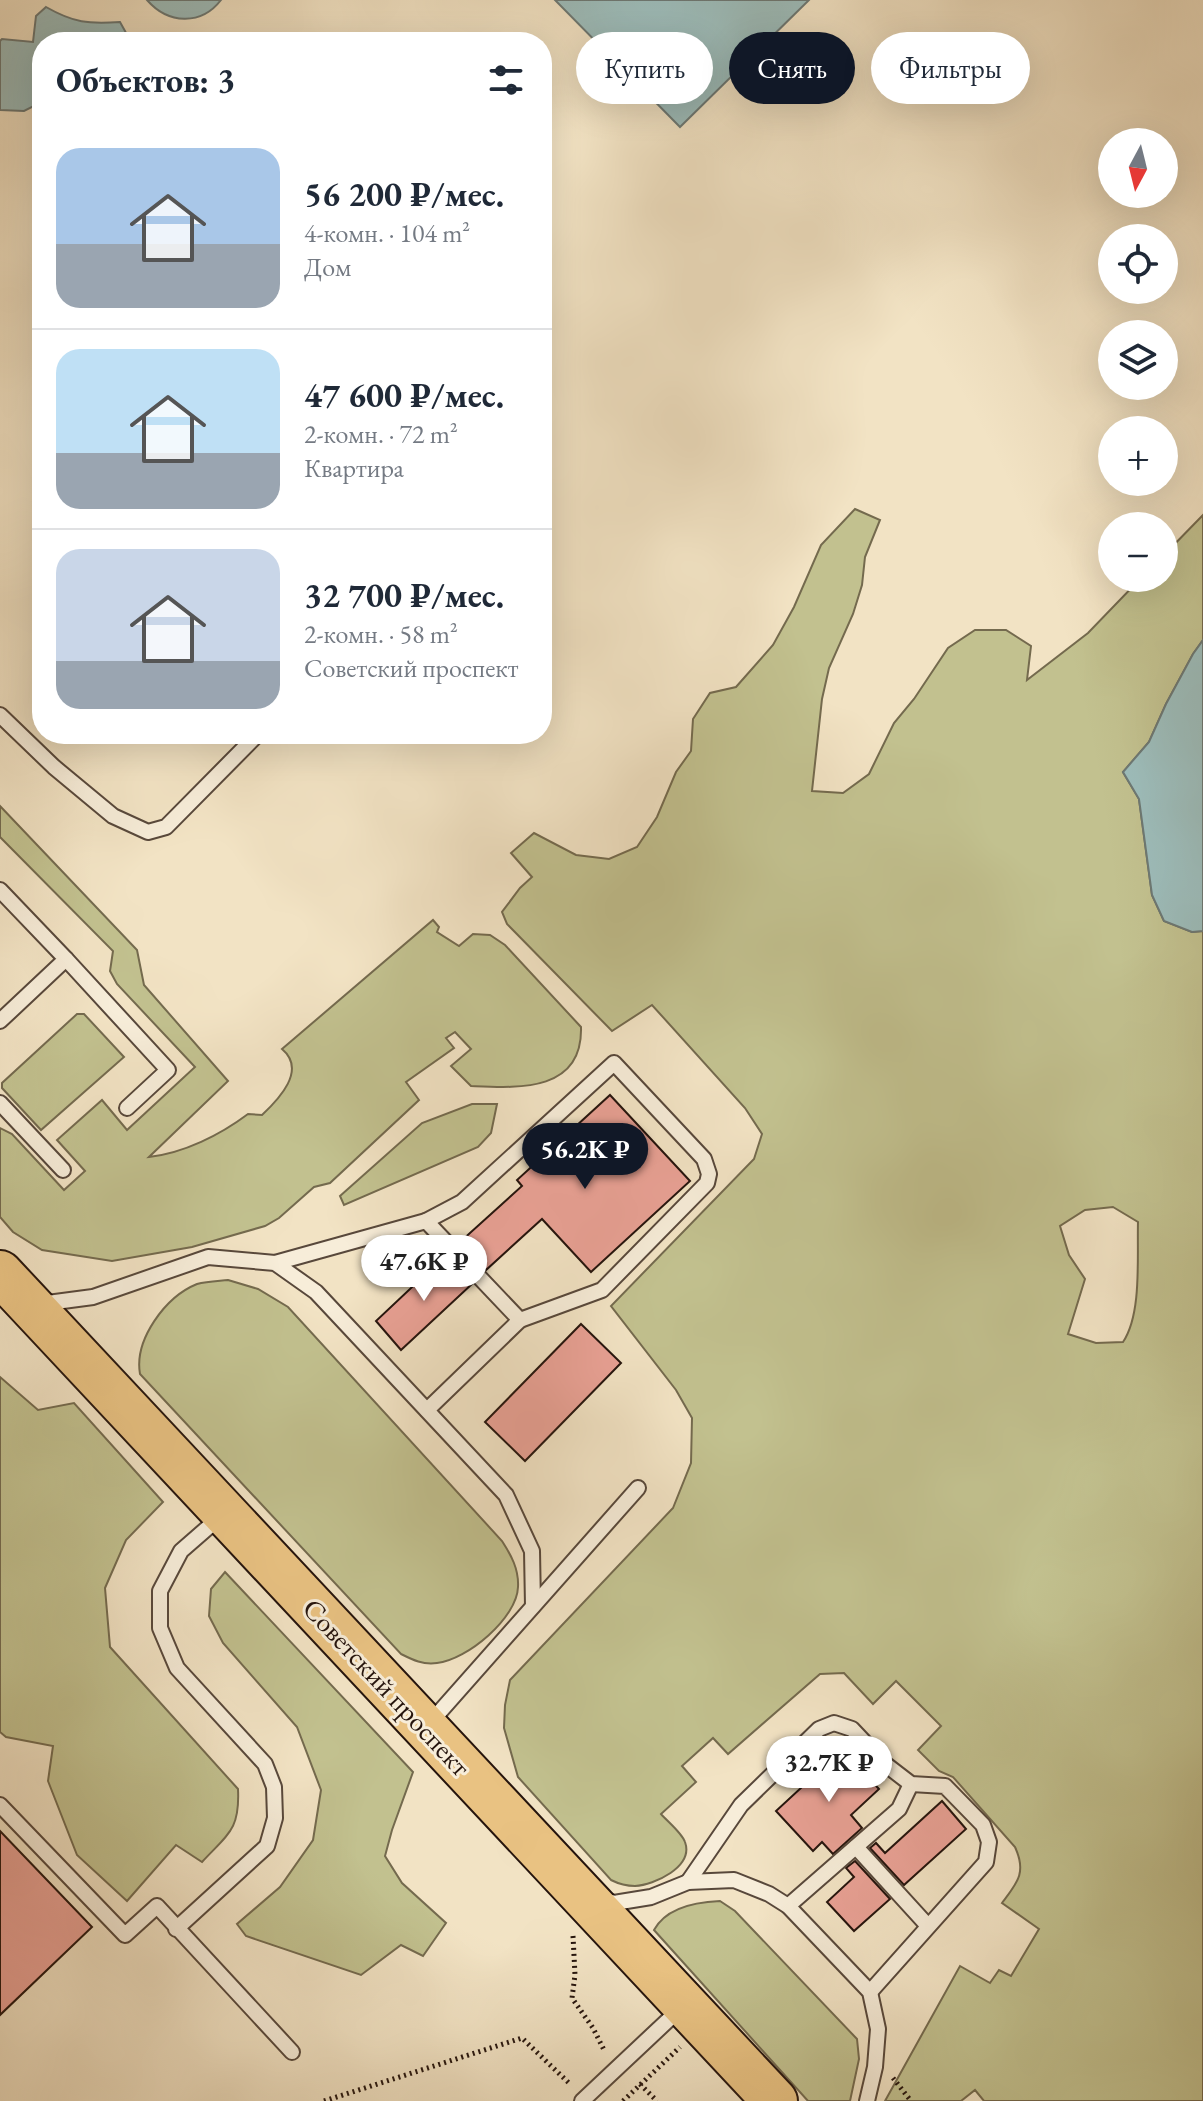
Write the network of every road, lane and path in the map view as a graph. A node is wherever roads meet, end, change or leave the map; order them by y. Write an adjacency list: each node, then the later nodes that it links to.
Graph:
1 (0, 715): 2 (lane)
2 (248, 744)
3 (0, 890): 4 (lane)
4 (66, 959): 5 (lane); 7 (lane)
5 (2, 1014)
6 (0, 1103): 8 (lane)
7 (127, 1108)
8 (63, 1170)
9 (426, 1221): 10 (lane); 13 (lane); 13 (lane)
10 (275, 1263): 12 (lane); 14 (lane)
11 (0, 1273): 12 (main road, Советский проспект)
12 (29, 1305): 16 (main road, Советский проспект)
13 (520, 1320): 14 (lane)
14 (427, 1410): 17 (lane)
15 (638, 1488): 17 (lane)
16 (224, 1514): 18 (main road, Советский проспект); 26 (lane)
17 (533, 1606): 18 (lane)
18 (426, 1729): 24 (main road, Советский проспект)
19 (911, 1784): 21 (lane); 22 (lane); 25 (lane)
20 (0, 1805): 26 (lane)
21 (856, 1847): 23 (lane); 25 (lane)
22 (688, 1882): 23 (lane); 24 (lane)
23 (788, 1906): 27 (lane)
24 (578, 1914): 28 (main road, Советский проспект); 29 (path)
25 (928, 1926): 27 (lane)
26 (176, 1929): 30 (lane)
27 (870, 1992): 40 (lane)
28 (700, 2019): 31 (path); 36 (lane); 39 (main road, Советский проспект)
29 (616, 2043)
30 (292, 2052)
31 (640, 2084): 37 (path); 38 (path)
32 (572, 2085): 35 (path)
33 (899, 2085): 34 (path)
34 (894, 2093)
35 (324, 2101)
36 (582, 2101)
37 (623, 2101)
38 (657, 2101)
39 (775, 2101)
40 (867, 2101)

